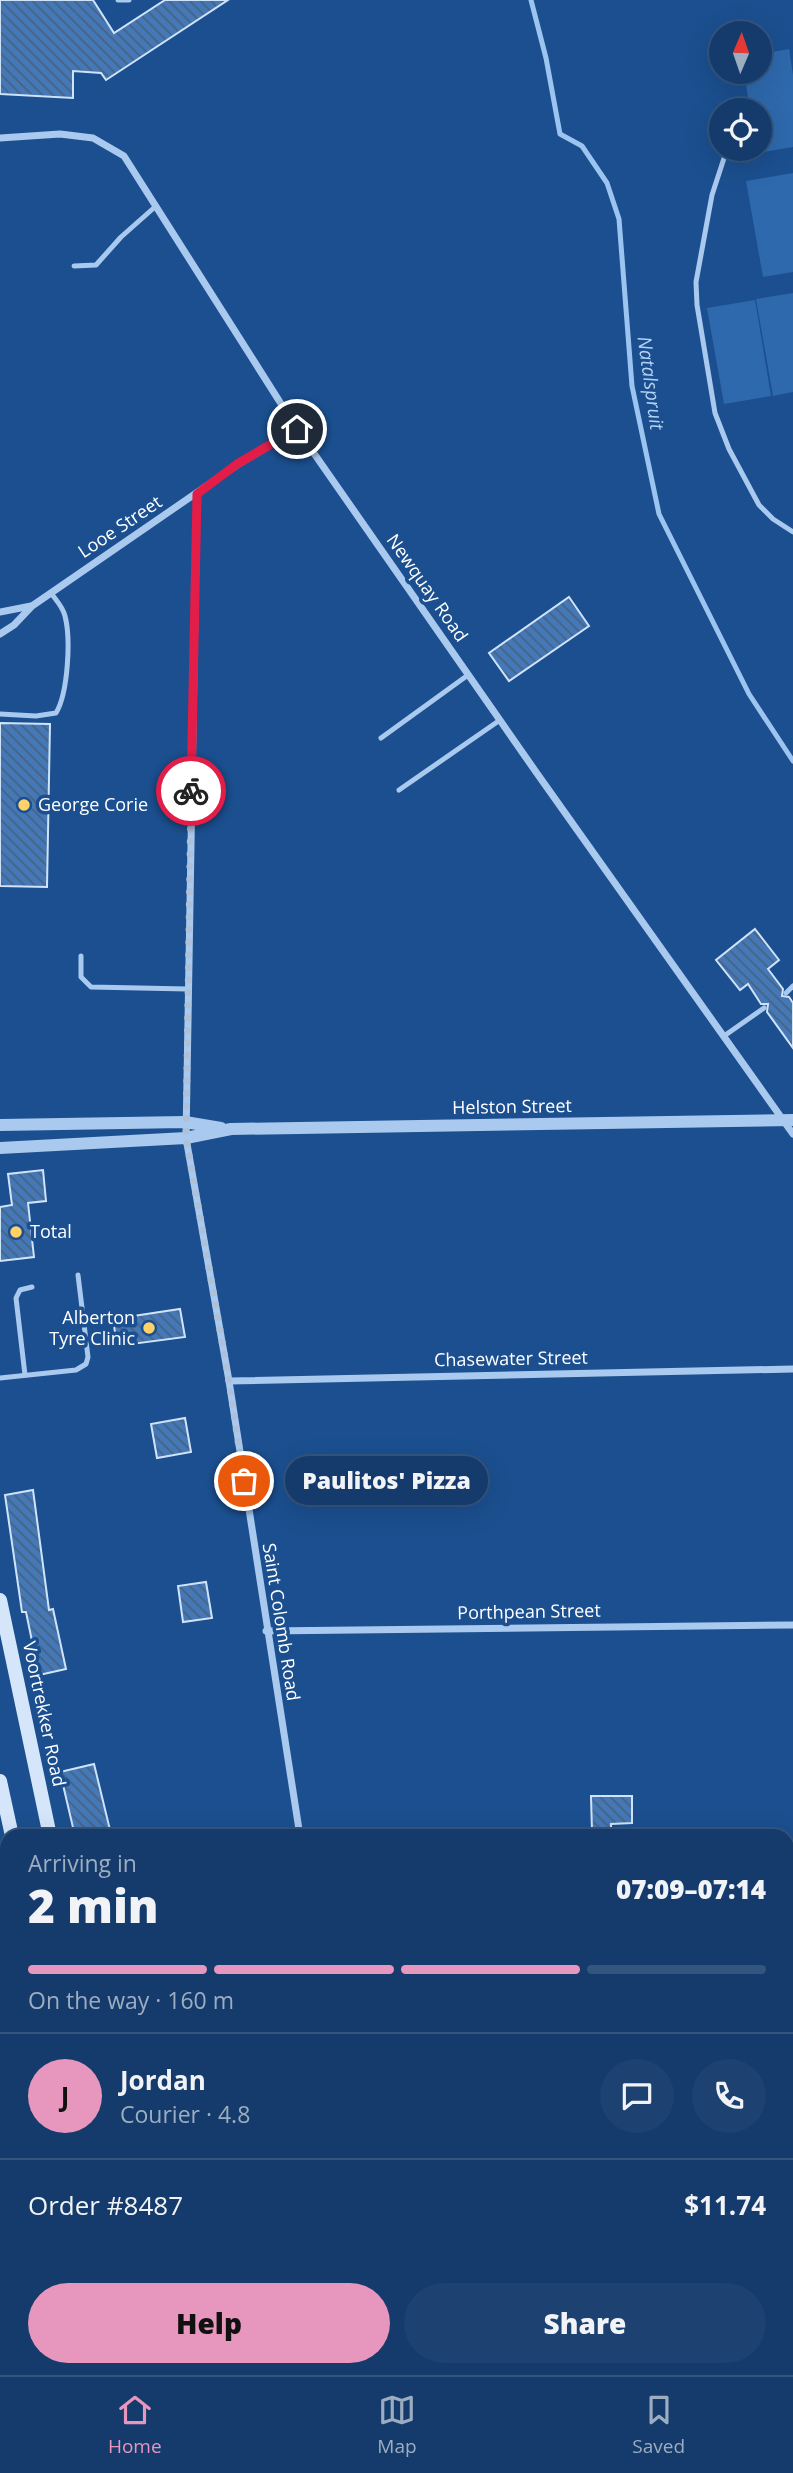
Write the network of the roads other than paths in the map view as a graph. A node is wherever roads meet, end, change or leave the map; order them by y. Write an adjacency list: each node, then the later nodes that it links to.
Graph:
1 (118, 0): 2 (lane)
2 (129, 0)
3 (0, 138): 5 (street, Newquay Road)
4 (723, 161): 9 (lane)
5 (156, 206): 6 (lane); 7 (street, Newquay Road)
6 (74, 266)
7 (297, 429): 8 (street, Looe Street); 14 (street, Newquay Road)
8 (197, 494): 10 (street, Looe Street); 21 (street, Saint Colomb Road)
9 (793, 531)
10 (51, 593): 11 (street, Looe Street); 15 (lane)
11 (32, 606): 12 (street, Looe Street); 13 (street, Looe Street)
12 (0, 612)
13 (0, 634)
14 (468, 674): 16 (street, Newquay Road); 17 (lane)
15 (0, 714)
16 (499, 720): 18 (lane); 24 (street, Newquay Road)
17 (381, 738)
18 (399, 790)
19 (81, 956): 21 (lane)
20 (793, 986): 22 (lane)
21 (187, 989): 26 (street, Saint Colomb Road)
22 (786, 993)
23 (764, 1008): 24 (lane)
24 (724, 1036): 25 (street, Newquay Road)
25 (788, 1121): 28 (street, Helston Street); 29 (street, Newquay Road)
26 (185, 1122): 27 (street, Helston Street); 28 (street, Helston Street); 30 (street, Saint Colomb Road)
27 (0, 1125)
28 (231, 1129): 30 (street, Helston Street)
29 (793, 1134)
30 (186, 1138): 31 (street, Helston Street); 37 (street, Saint Colomb Road)
31 (0, 1148)
32 (78, 1276): 35 (lane)
33 (32, 1287): 35 (lane)
34 (793, 1369): 37 (street, Chasewater Street)
35 (25, 1375): 36 (lane)
36 (0, 1378)
37 (229, 1381): 40 (street, Saint Colomb Road)
38 (0, 1600): 43 (main road, Voortrekker Road)
39 (793, 1625): 40 (street, Porthpean Street)
40 (266, 1631): 44 (street, Saint Colomb Road)
41 (0, 1781): 42 (main road)
42 (10, 1829)
43 (49, 1829)
44 (299, 1829)

